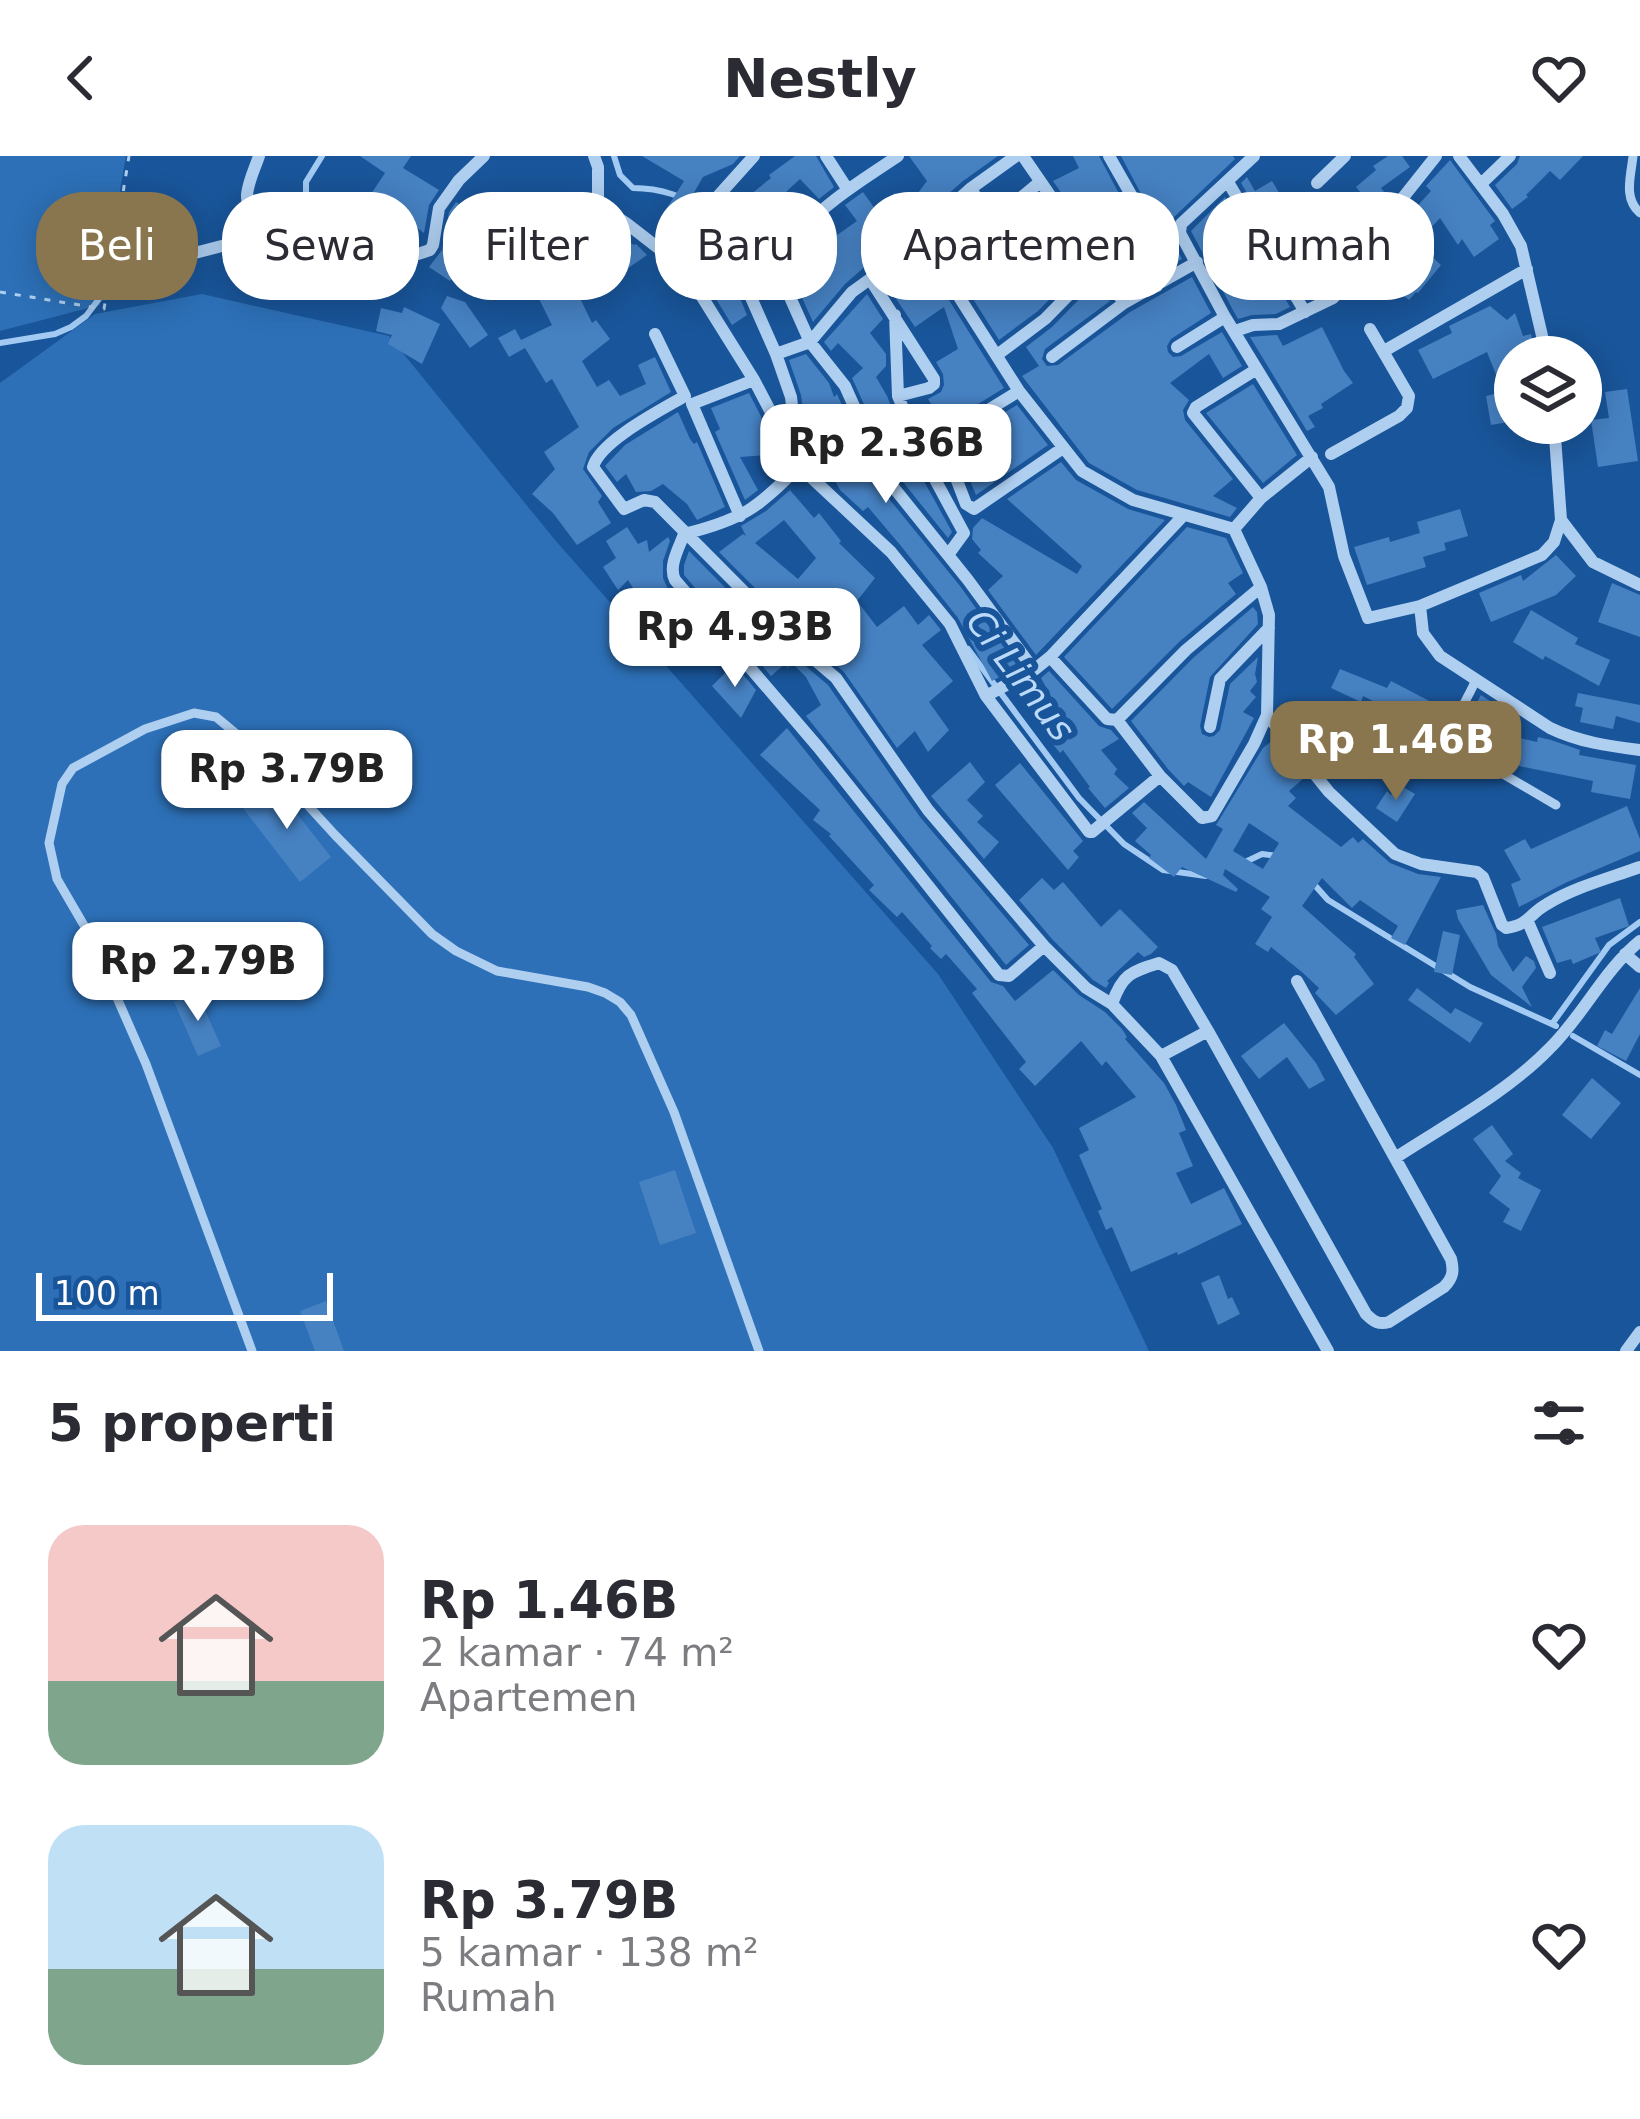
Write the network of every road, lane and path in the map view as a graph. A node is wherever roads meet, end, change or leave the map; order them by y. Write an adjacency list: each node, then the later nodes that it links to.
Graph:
1 (129, 156): 32 (path)
2 (259, 156): 22 (street)
3 (484, 156): 27 (street)
4 (594, 156): 53 (street)
5 (754, 156): 49 (street)
6 (826, 156): 21 (street)
7 (898, 156): 21 (street)
8 (1019, 156): 16 (street); 20 (street)
9 (1109, 156): 25 (street)
10 (1254, 156): 17 (street)
11 (1345, 156): 18 (street)
12 (1436, 156): 39 (street)
13 (1459, 156): 19 (street)
14 (1510, 156): 19 (street)
15 (1633, 156): 26 (lane)
16 (1040, 182): 20 (street); 24 (street)
17 (1228, 182): 28 (street); 39 (street)
18 (1317, 183)
19 (1481, 184): 29 (street)
20 (970, 188): 23 (street)
21 (848, 190): 46 (street)
22 (248, 192)
23 (966, 192)
24 (1047, 192)
25 (1129, 192)
26 (1640, 213)
27 (419, 252)
28 (1197, 262): 30 (street); 41 (street)
29 (1527, 269): 45 (street); 48 (street)
30 (1179, 273)
31 (861, 286): 46 (street)
32 (0, 292)
33 (885, 300): 40 (street)
34 (962, 300): 50 (street)
35 (1063, 300): 50 (street)
36 (1122, 300): 38 (street)
37 (1130, 300): 38 (street)
38 (1124, 303): 51 (street)
39 (1305, 312): 43 (street)
40 (895, 315): 55 (street); 55 (street)
41 (1226, 317): 43 (street); 47 (street)
42 (1370, 329): 48 (street)
43 (1235, 331): 52 (street)
44 (655, 334): 56 (street)
45 (1542, 336)
46 (810, 342): 49 (street); 68 (street)
47 (1177, 347)
48 (1384, 351): 59 (street)
49 (776, 354): 61 (street)
50 (997, 355): 54 (street)
51 (1052, 357)
52 (1257, 369): 60 (street); 62 (street)
53 (754, 380): 56 (street); 61 (street)
54 (1019, 391): 58 (street); 58 (street)
55 (898, 396): 68 (street)
56 (689, 400): 63 (street); 67 (street)
57 (1556, 444): 65 (street)
58 (1064, 448): 64 (street)
59 (1331, 454)
60 (1312, 457): 62 (street); 71 (street)
61 (799, 466): 63 (street); 76 (street)
62 (1261, 498): 66 (street)
63 (740, 516): 67 (street)
64 (1183, 517): 66 (street); 73 (street)
65 (1561, 520): 69 (street); 71 (street)
66 (1234, 529): 70 (street)
67 (684, 534): 86 (street); 86 (street)
68 (948, 555): 74 (street)
69 (1640, 585)
70 (1261, 587): 72 (street); 78 (street)
71 (1420, 606): 75 (street)
72 (1270, 627): 77 (street); 79 (street)
73 (1050, 657): 74 (street); 78 (street)
74 (1034, 670): 76 (street)
75 (1476, 680): 80 (street); 82 (lane)
76 (986, 696): 81 (street)
77 (1267, 715): 81 (street); 84 (street)
78 (1117, 720): 81 (street)
79 (1210, 727)
80 (1640, 750)
81 (1160, 776)
82 (1556, 805)
83 (1640, 867): 84 (street)
84 (1528, 922): 89 (street)
85 (1640, 941): 87 (street)
86 (1044, 946): 91 (street)
87 (1624, 953): 88 (street); 94 (street)
88 (1640, 967)
89 (1550, 973)
90 (1297, 981): 94 (street)
91 (1112, 1004): 92 (street); 93 (street)
92 (1208, 1031): 93 (street); 94 (street)
93 (1161, 1056): 98 (street)
94 (1395, 1158)
95 (1640, 1332): 99 (street)
96 (252, 1351): 97 (lane)
97 (759, 1351)
98 (1328, 1351)
99 (1626, 1351)

